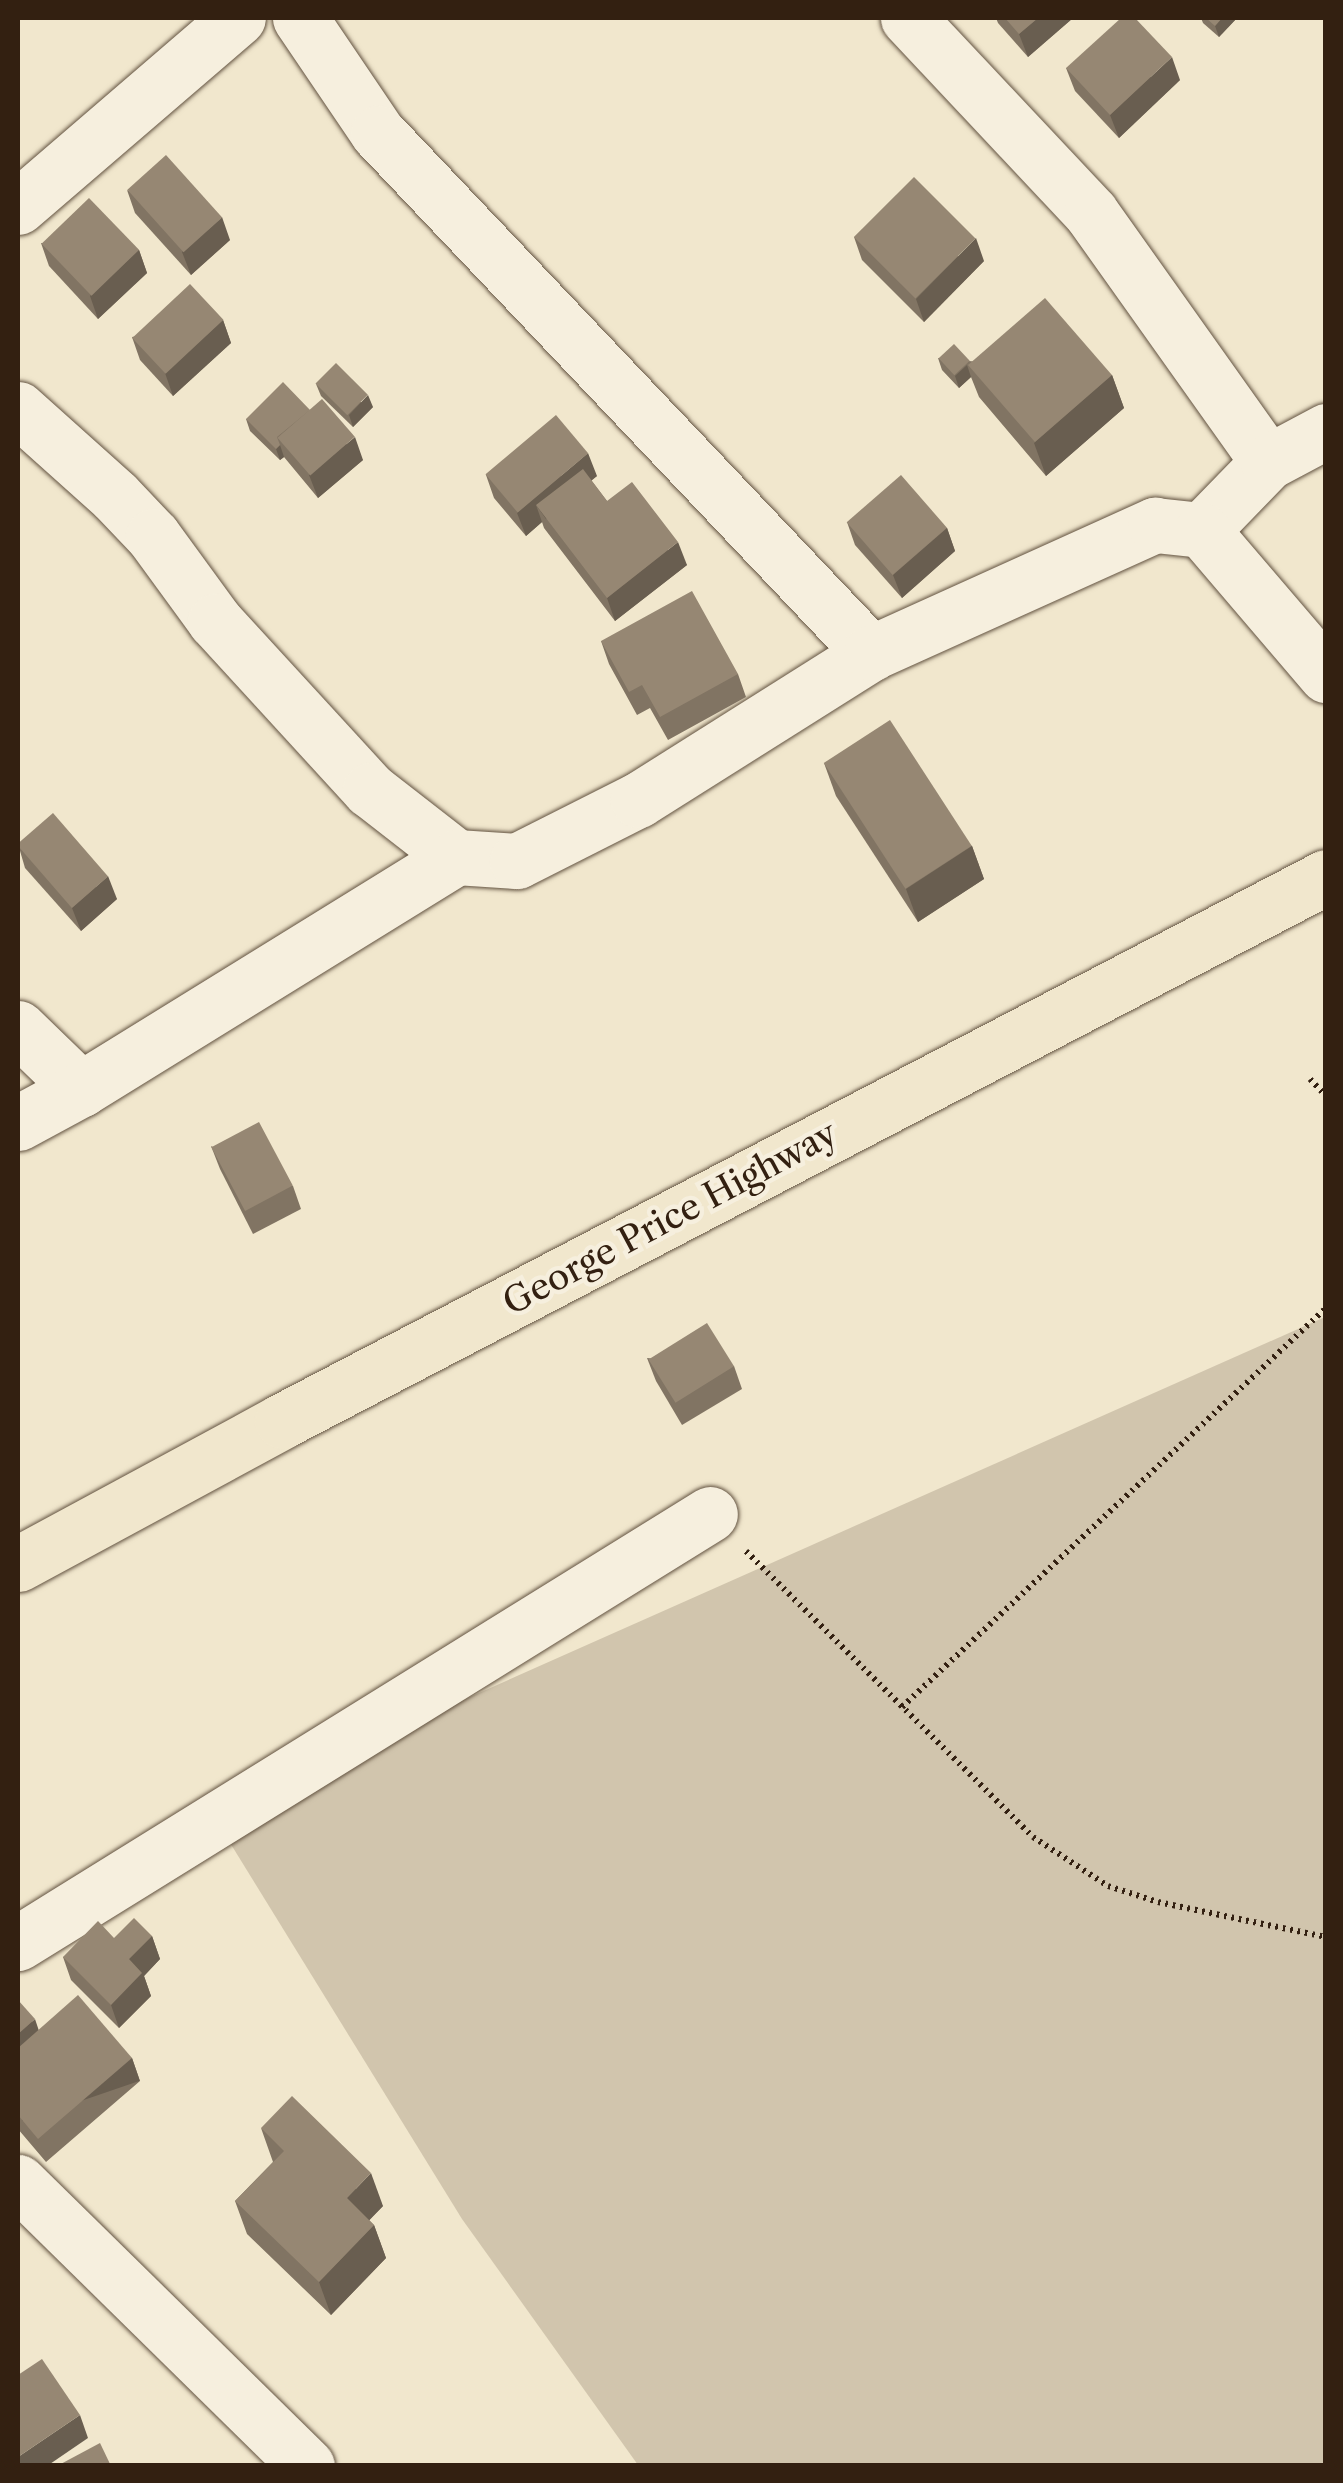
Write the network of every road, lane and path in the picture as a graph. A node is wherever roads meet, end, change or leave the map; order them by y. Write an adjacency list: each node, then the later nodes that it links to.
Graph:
1 (238, 18): 4 (street)
2 (300, 18): 9 (street)
3 (908, 18): 7 (street)
4 (18, 207)
5 (18, 409): 11 (street)
6 (1326, 431): 7 (street)
7 (1268, 462): 8 (street)
8 (1202, 530): 9 (street); 10 (street)
9 (871, 653): 11 (street)
10 (1326, 675)
11 (456, 858): 15 (street)
12 (1326, 877): 20 (highway, George Price Highway)
13 (18, 1028): 15 (street)
14 (1310, 1079): 16 (path)
15 (81, 1090): 17 (street)
16 (1326, 1096)
17 (18, 1123)
18 (1326, 1308): 21 (path)
19 (710, 1514): 21 (path); 23 (street)
20 (18, 1564)
21 (902, 1707): 22 (path)
22 (1326, 1937)
23 (18, 1943)
24 (18, 2182): 25 (street)
25 (306, 2466)

